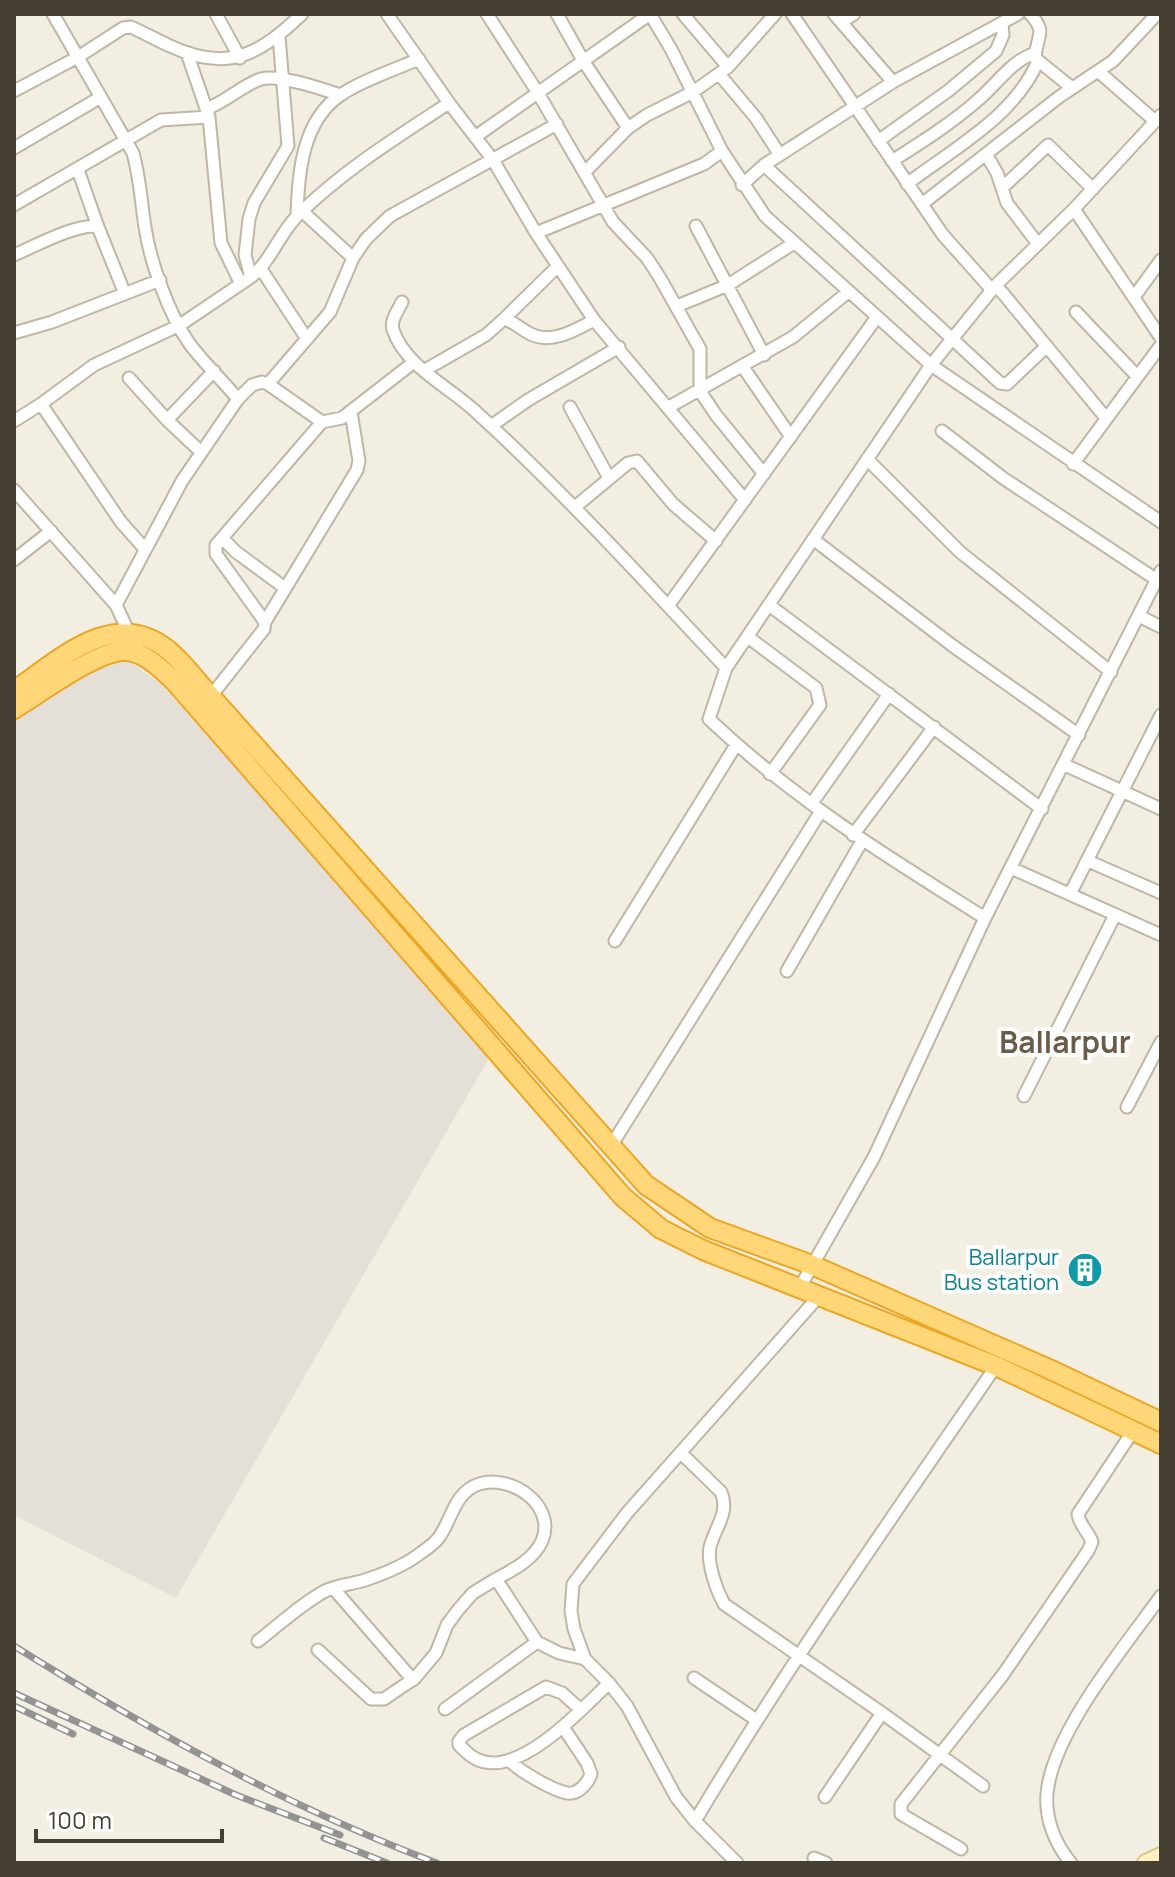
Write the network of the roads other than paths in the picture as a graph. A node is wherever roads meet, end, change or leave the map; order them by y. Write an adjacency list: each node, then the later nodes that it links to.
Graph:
1 (53, 14): 19 (street)
2 (216, 14): 21 (street)
3 (302, 14): 17 (street)
4 (387, 14): 22 (street)
5 (487, 14): 31 (street)
6 (557, 14): 23 (street)
7 (650, 14): 23 (street); 30 (street)
8 (683, 14): 24 (street)
9 (775, 14): 24 (street)
10 (792, 14): 35 (street)
11 (854, 14): 15 (street)
12 (1018, 14): 16 (street)
13 (1030, 14): 20 (street)
14 (1157, 14): 25 (street)
15 (838, 18): 27 (street)
16 (1002, 24): 27 (street); 42 (street)
17 (279, 36): 21 (street); 26 (street)
18 (187, 53): 19 (street); 21 (street); 36 (street)
19 (78, 57): 29 (street); 33 (street)
20 (1036, 57): 28 (street); 48 (street); 52 (street)
21 (240, 58)
22 (419, 59): 32 (street); 34 (street)
23 (584, 62): 31 (street); 39 (street)
24 (723, 71): 30 (street); 46 (street)
25 (1098, 71): 28 (street); 37 (street)
26 (283, 81): 32 (street); 36 (street); 72 (street)
27 (893, 82): 35 (street)
28 (1072, 88): 45 (street)
29 (14, 91)
30 (693, 92): 39 (street); 44 (street)
31 (538, 93): 38 (street); 40 (street)
32 (340, 95): 60 (street)
33 (101, 97): 41 (street); 43 (street)
34 (449, 103): 40 (street); 60 (street)
35 (855, 107): 42 (street); 46 (street)
36 (207, 113): 41 (street); 72 (street)
37 (1158, 118): 55 (street)
38 (557, 124): 47 (street); 51 (street)
39 (628, 128): 51 (street)
40 (475, 137): 47 (street)
41 (126, 138): 50 (street); 71 (street)
42 (878, 141): 48 (street)
43 (14, 148)
44 (722, 151): 53 (street); 58 (street)
45 (986, 154): 54 (street); 56 (street)
46 (780, 155): 49 (street)
47 (493, 160): 63 (street); 67 (street)
48 (892, 161): 52 (street)
49 (764, 165): 53 (street); 86 (street)
50 (78, 170): 57 (street); 62 (street)
51 (585, 172): 58 (street)
52 (907, 184): 56 (street)
53 (742, 185): 64 (street)
54 (1002, 188): 55 (street); 65 (street)
55 (1093, 189): 59 (street)
56 (922, 204): 74 (street)
57 (14, 205)
58 (604, 205): 63 (street); 79 (street)
59 (1074, 209): 65 (street); 77 (street)
60 (300, 214): 67 (street); 70 (street)
61 (696, 226): 73 (street)
62 (98, 227): 66 (street); 76 (street)
63 (536, 233): 69 (street)
64 (794, 243): 73 (street); 75 (street)
65 (1038, 244): 74 (street)
66 (14, 255)
67 (353, 258): 88 (street)
68 (1161, 260): 77 (street)
69 (558, 266): 82 (street); 83 (street)
70 (261, 269): 72 (street); 88 (street)
71 (160, 280): 76 (street); 84 (street)
72 (246, 280): 84 (street)
73 (728, 285): 79 (street); 92 (street)
74 (994, 288): 86 (street); 90 (street)
75 (848, 292): 81 (street); 92 (street)
76 (125, 294): 85 (street)
77 (1134, 297): 87 (street)
78 (402, 302): 93 (street)
79 (677, 306): 101 (street)
80 (1076, 312): 98 (street)
81 (877, 317): 94 (street); 113 (street)
82 (504, 319): 83 (street); 96 (street)
83 (594, 320): 91 (street)
84 (180, 325): 97 (street); 103 (street)
85 (14, 333)
86 (954, 338): 90 (street); 94 (street)
87 (1161, 338)
88 (307, 339): 100 (street)
89 (1161, 345): 98 (street)
90 (1047, 346): 107 (street)
91 (619, 347): 105 (street); 111 (street)
92 (764, 355): 95 (street)
93 (414, 362): 96 (street); 106 (street)
94 (931, 365): 115 (street); 116 (street)
95 (743, 367): 101 (street); 113 (street)
96 (425, 370): 111 (street)
97 (214, 371): 102 (street); 108 (street)
98 (1137, 376): 107 (street)
99 (129, 378): 108 (street)
100 (268, 384): 102 (street); 110 (street)
101 (700, 391): 105 (street); 117 (street)
102 (238, 399): 114 (street)
103 (41, 404): 109 (street); 127 (street)
104 (570, 407): 118 (street)
105 (669, 407): 120 (street)
106 (351, 412): 110 (street); 130 (street)
107 (1106, 418): 116 (street)
108 (167, 420): 114 (street)
109 (14, 421)
110 (322, 422): 124 (street)
111 (491, 426): 121 (street)
112 (942, 431): 129 (street)
113 (791, 437): 117 (street)
114 (201, 452): 127 (street)
115 (867, 459): 125 (street); 140 (street)
116 (1073, 464): 122 (street)
117 (764, 474): 120 (street)
118 (609, 478): 121 (street); 126 (street)
119 (14, 490): 123 (street)
120 (745, 500): 126 (street)
121 (575, 507): 133 (street)
122 (1160, 519)
123 (51, 531): 128 (street); 131 (street)
124 (222, 538): 130 (street); 135 (street)
125 (813, 539): 132 (street); 147 (street)
126 (716, 541): 133 (street)
127 (144, 548): 131 (street)
128 (14, 560)
129 (1159, 575): 134 (street)
130 (285, 588): 135 (street)
131 (116, 605): 138 (street)
132 (769, 605): 137 (street); 142 (street)
133 (668, 606): 139 (street)
134 (1139, 616): 136 (street); 140 (street)
135 (265, 622): 143 (street)
136 (1161, 627)
137 (748, 637): 139 (street); 150 (street)
138 (129, 642): 141 (highway); 143 (highway); 144 (highway); 170 (highway)
139 (726, 668): 148 (street)
140 (1111, 672): 147 (street)
141 (14, 691)
142 (889, 694): 146 (street); 152 (street)
143 (211, 696): 168 (highway)
144 (14, 709)
145 (1161, 715): 151 (street)
146 (934, 727): 153 (street); 155 (street)
147 (1079, 735): 149 (street)
148 (736, 745): 150 (street); 163 (street)
149 (1065, 765): 151 (street); 153 (street)
150 (770, 774): 152 (street)
151 (1121, 790): 154 (street); 156 (street)
152 (816, 807): 155 (street); 168 (street)
153 (1042, 809): 157 (street)
154 (1161, 809)
155 (858, 838): 161 (street); 164 (street)
156 (1088, 861): 158 (street); 159 (street)
157 (1011, 868): 159 (street); 161 (street)
158 (1161, 893)
159 (1070, 894): 160 (street)
160 (1115, 915): 162 (street); 166 (street)
161 (985, 918): 169 (street)
162 (1161, 935)
163 (615, 941)
164 (787, 971)
165 (1161, 1042): 167 (street)
166 (1024, 1096)
167 (1127, 1107)
168 (611, 1146): 169 (highway)
169 (812, 1265): 170 (street); 173 (highway)
170 (800, 1287): 171 (highway)
171 (820, 1295): 172 (highway); 177 (street)
172 (996, 1366): 173 (highway); 184 (street)
173 (1040, 1375): 174 (highway); 175 (highway)
174 (1161, 1422)
175 (1133, 1431): 176 (highway); 194 (street)
176 (1161, 1444)
177 (681, 1453): 184 (street); 185 (street)
178 (496, 1579): 179 (street); 182 (street); 187 (street)
179 (333, 1588): 181 (street); 187 (street)
180 (1161, 1596): 202 (street)
181 (258, 1641)
182 (537, 1642): 185 (street); 189 (street)
183 (318, 1650): 187 (street)
184 (798, 1655): 191 (street); 192 (street)
185 (585, 1659): 188 (street)
186 (694, 1678): 192 (street)
187 (413, 1680)
188 (609, 1683): 190 (street); 198 (street)
189 (445, 1709)
190 (581, 1710): 193 (street); 195 (street)
191 (882, 1713): 194 (street); 197 (street)
192 (755, 1719): 198 (street)
193 (563, 1727): 195 (street); 195 (street)
194 (940, 1755): 196 (street); 199 (street)
195 (509, 1760)
196 (983, 1786)
197 (825, 1797)
198 (695, 1821): 201 (street)
199 (961, 1849)
200 (1161, 1856): 203 (main road)
201 (737, 1863)
202 (1071, 1863)
203 (1146, 1863)

